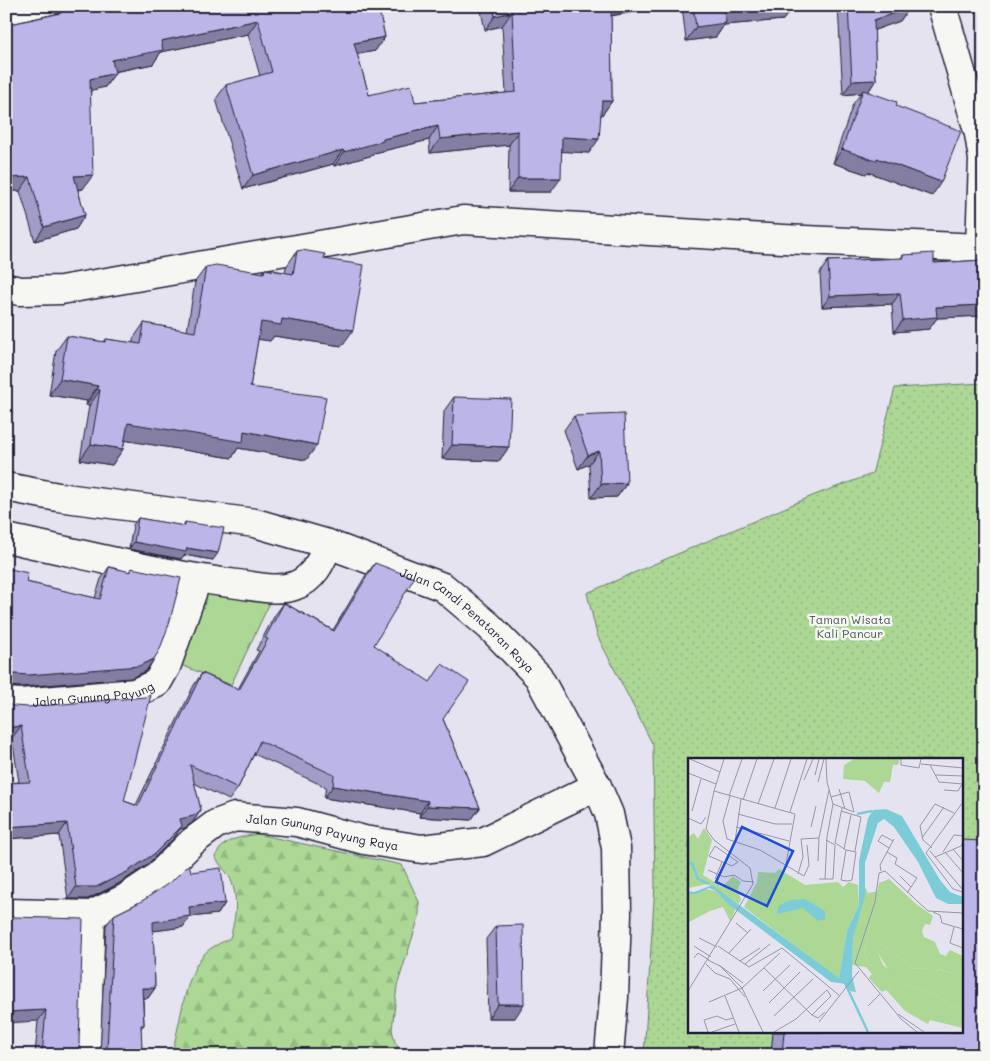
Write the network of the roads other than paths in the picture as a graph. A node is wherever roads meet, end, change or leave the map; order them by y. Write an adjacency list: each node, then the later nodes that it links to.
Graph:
1 (52, 6): 3 (street)
2 (942, 6): 4 (street)
3 (6, 15)
4 (982, 249): 5 (street)
5 (6, 288)
6 (6, 487): 8 (street, Jalan Candi Penataran Raya)
7 (6, 538): 9 (street)
8 (328, 544): 9 (street); 11 (street, Jalan Candi Penataran Raya)
9 (197, 579): 10 (street, Jalan Gunung Payung)
10 (6, 702)
11 (597, 786): 13 (street, Jalan Gunung Payung Raya); 15 (street, Jalan Candi Penataran Raya)
12 (6, 913): 13 (street, Jalan Gunung Payung Raya)
13 (91, 915): 14 (street)
14 (86, 1055)
15 (609, 1055)

